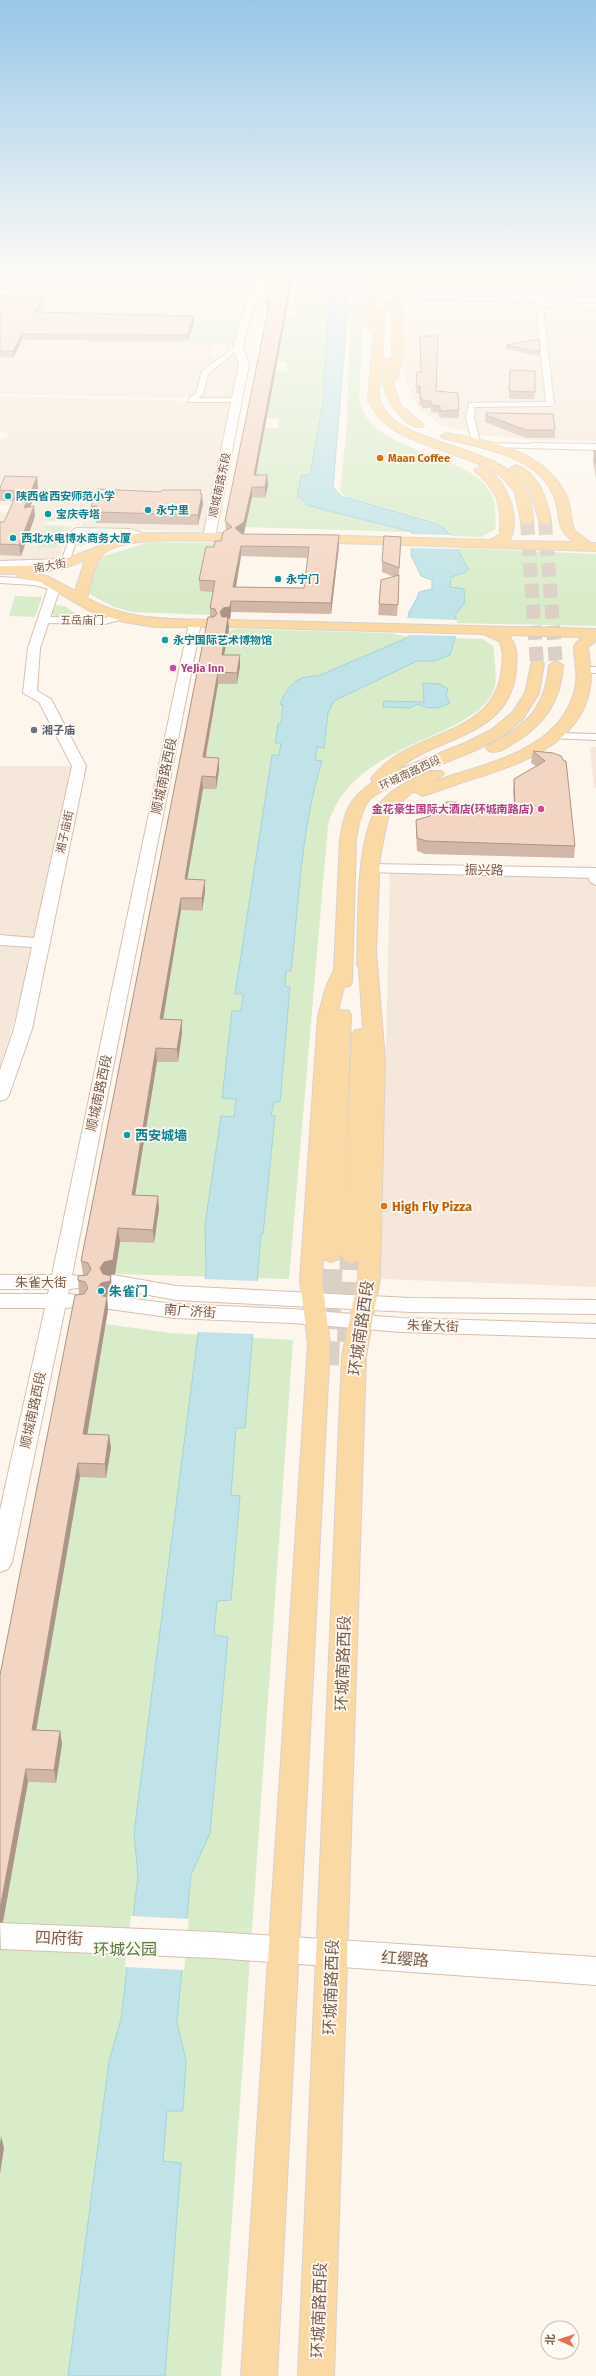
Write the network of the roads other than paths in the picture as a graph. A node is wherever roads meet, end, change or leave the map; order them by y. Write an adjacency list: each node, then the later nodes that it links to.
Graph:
1 (201, 387): 10 (street)
2 (240, 387): 10 (street, 顺城南路东段)
3 (373, 387): 8 (main road)
4 (374, 387): 8 (main road)
5 (389, 387): 9 (main road)
6 (391, 387): 9 (main road)
7 (548, 387): 13 (street)
8 (374, 390): 12 (main road)
9 (389, 392): 11 (main road)
10 (237, 400): 25 (street, 顺城南路东段)
11 (437, 434): 13 (main road); 20 (main road)
12 (418, 437): 19 (main road); 22 (main road)
13 (476, 442): 14 (main road)
14 (489, 445): 15 (street); 17 (main road)
15 (531, 446): 16 (street); 17 (street)
16 (596, 447)
17 (525, 460): 23 (main road)
18 (79, 521): 21 (street)
19 (527, 521)
20 (546, 521)
21 (76, 531): 24 (street); 31 (street)
22 (506, 534): 23 (main road); 28 (main road)
23 (570, 535): 29 (main road)
24 (150, 536): 25 (main road, 南大街); 30 (main road, 南大街)
25 (209, 537): 26 (main road, 南大街)
26 (225, 537)
27 (297, 539): 28 (main road)
28 (492, 544): 29 (main road)
29 (592, 547)
30 (98, 551): 31 (main road, 南大街); 38 (main road)
31 (66, 562): 32 (street); 34 (main road, 南大街)
32 (0, 564)
33 (0, 570): 34 (main road, 南大街)
34 (22, 573): 35 (main road, 南大街); 37 (main road, 南大街)
35 (0, 575)
36 (0, 580): 37 (street)
37 (55, 586): 38 (main road, 南大街); 40 (street, 湘子庙街)
38 (76, 596): 39 (main road, 南大街)
39 (120, 617): 40 (street, 五岳庙门); 41 (main road, 南大街)
40 (43, 620): 58 (street, 湘子庙街)
41 (202, 623): 64 (street, 顺城南路西段)
42 (229, 624): 43 (main road)
43 (484, 630): 44 (main road); 46 (main road)
44 (596, 633)
45 (596, 637): 47 (main road)
46 (509, 644): 47 (main road); 53 (main road)
47 (580, 646): 50 (main road)
48 (537, 664): 53 (main road, 环城南路西段)
49 (556, 664): 54 (main road, 环城南路西段)
50 (589, 670): 51 (main road)
51 (556, 736): 52 (street); 54 (main road)
52 (596, 737)
53 (364, 796): 60 (main road, 环城南路西段)
54 (386, 806): 55 (main road, 环城南路西段)
55 (372, 869): 56 (street, 振兴路); 59 (main road, 环城南路西段)
56 (595, 876)
57 (0, 940): 58 (street)
58 (41, 943): 61 (street, 湘子庙街)
59 (367, 951): 63 (main road, 环城南路西段); 74 (main road, 环城南路西段)
60 (344, 969): 62 (main road, 环城南路西段); 73 (main road, 环城南路西段)
61 (0, 1095)
62 (331, 1254)
63 (352, 1255)
64 (60, 1281): 65 (street, 朱雀大街); 68 (street, 顺城南路西段); 68 (street, 朱雀大街)
65 (0, 1282)
66 (113, 1282): 69 (street, 南广济街)
67 (0, 1301): 68 (street, 朱雀大街)
68 (56, 1301): 76 (street, 顺城南路西段)
69 (175, 1302): 70 (street, 南广济街); 71 (street, 南广济街)
70 (110, 1303)
71 (272, 1306): 73 (street, 朱雀大街)
72 (596, 1307): 74 (street, 朱雀大街)
73 (314, 1309): 74 (street, 朱雀大街); 79 (main road, 环城南路西段)
74 (362, 1312): 75 (street, 朱雀大街); 80 (main road, 环城南路西段)
75 (596, 1331)
76 (0, 1562)
77 (1, 1936): 78 (street, 四府街)
78 (214, 1945): 79 (street, 红缨路)
79 (282, 1951): 80 (street, 红缨路); 82 (main road, 环城南路西段)
80 (332, 1954): 81 (street, 红缨路); 83 (main road, 环城南路西段)
81 (596, 1971)
82 (259, 2376)
83 (316, 2376)

